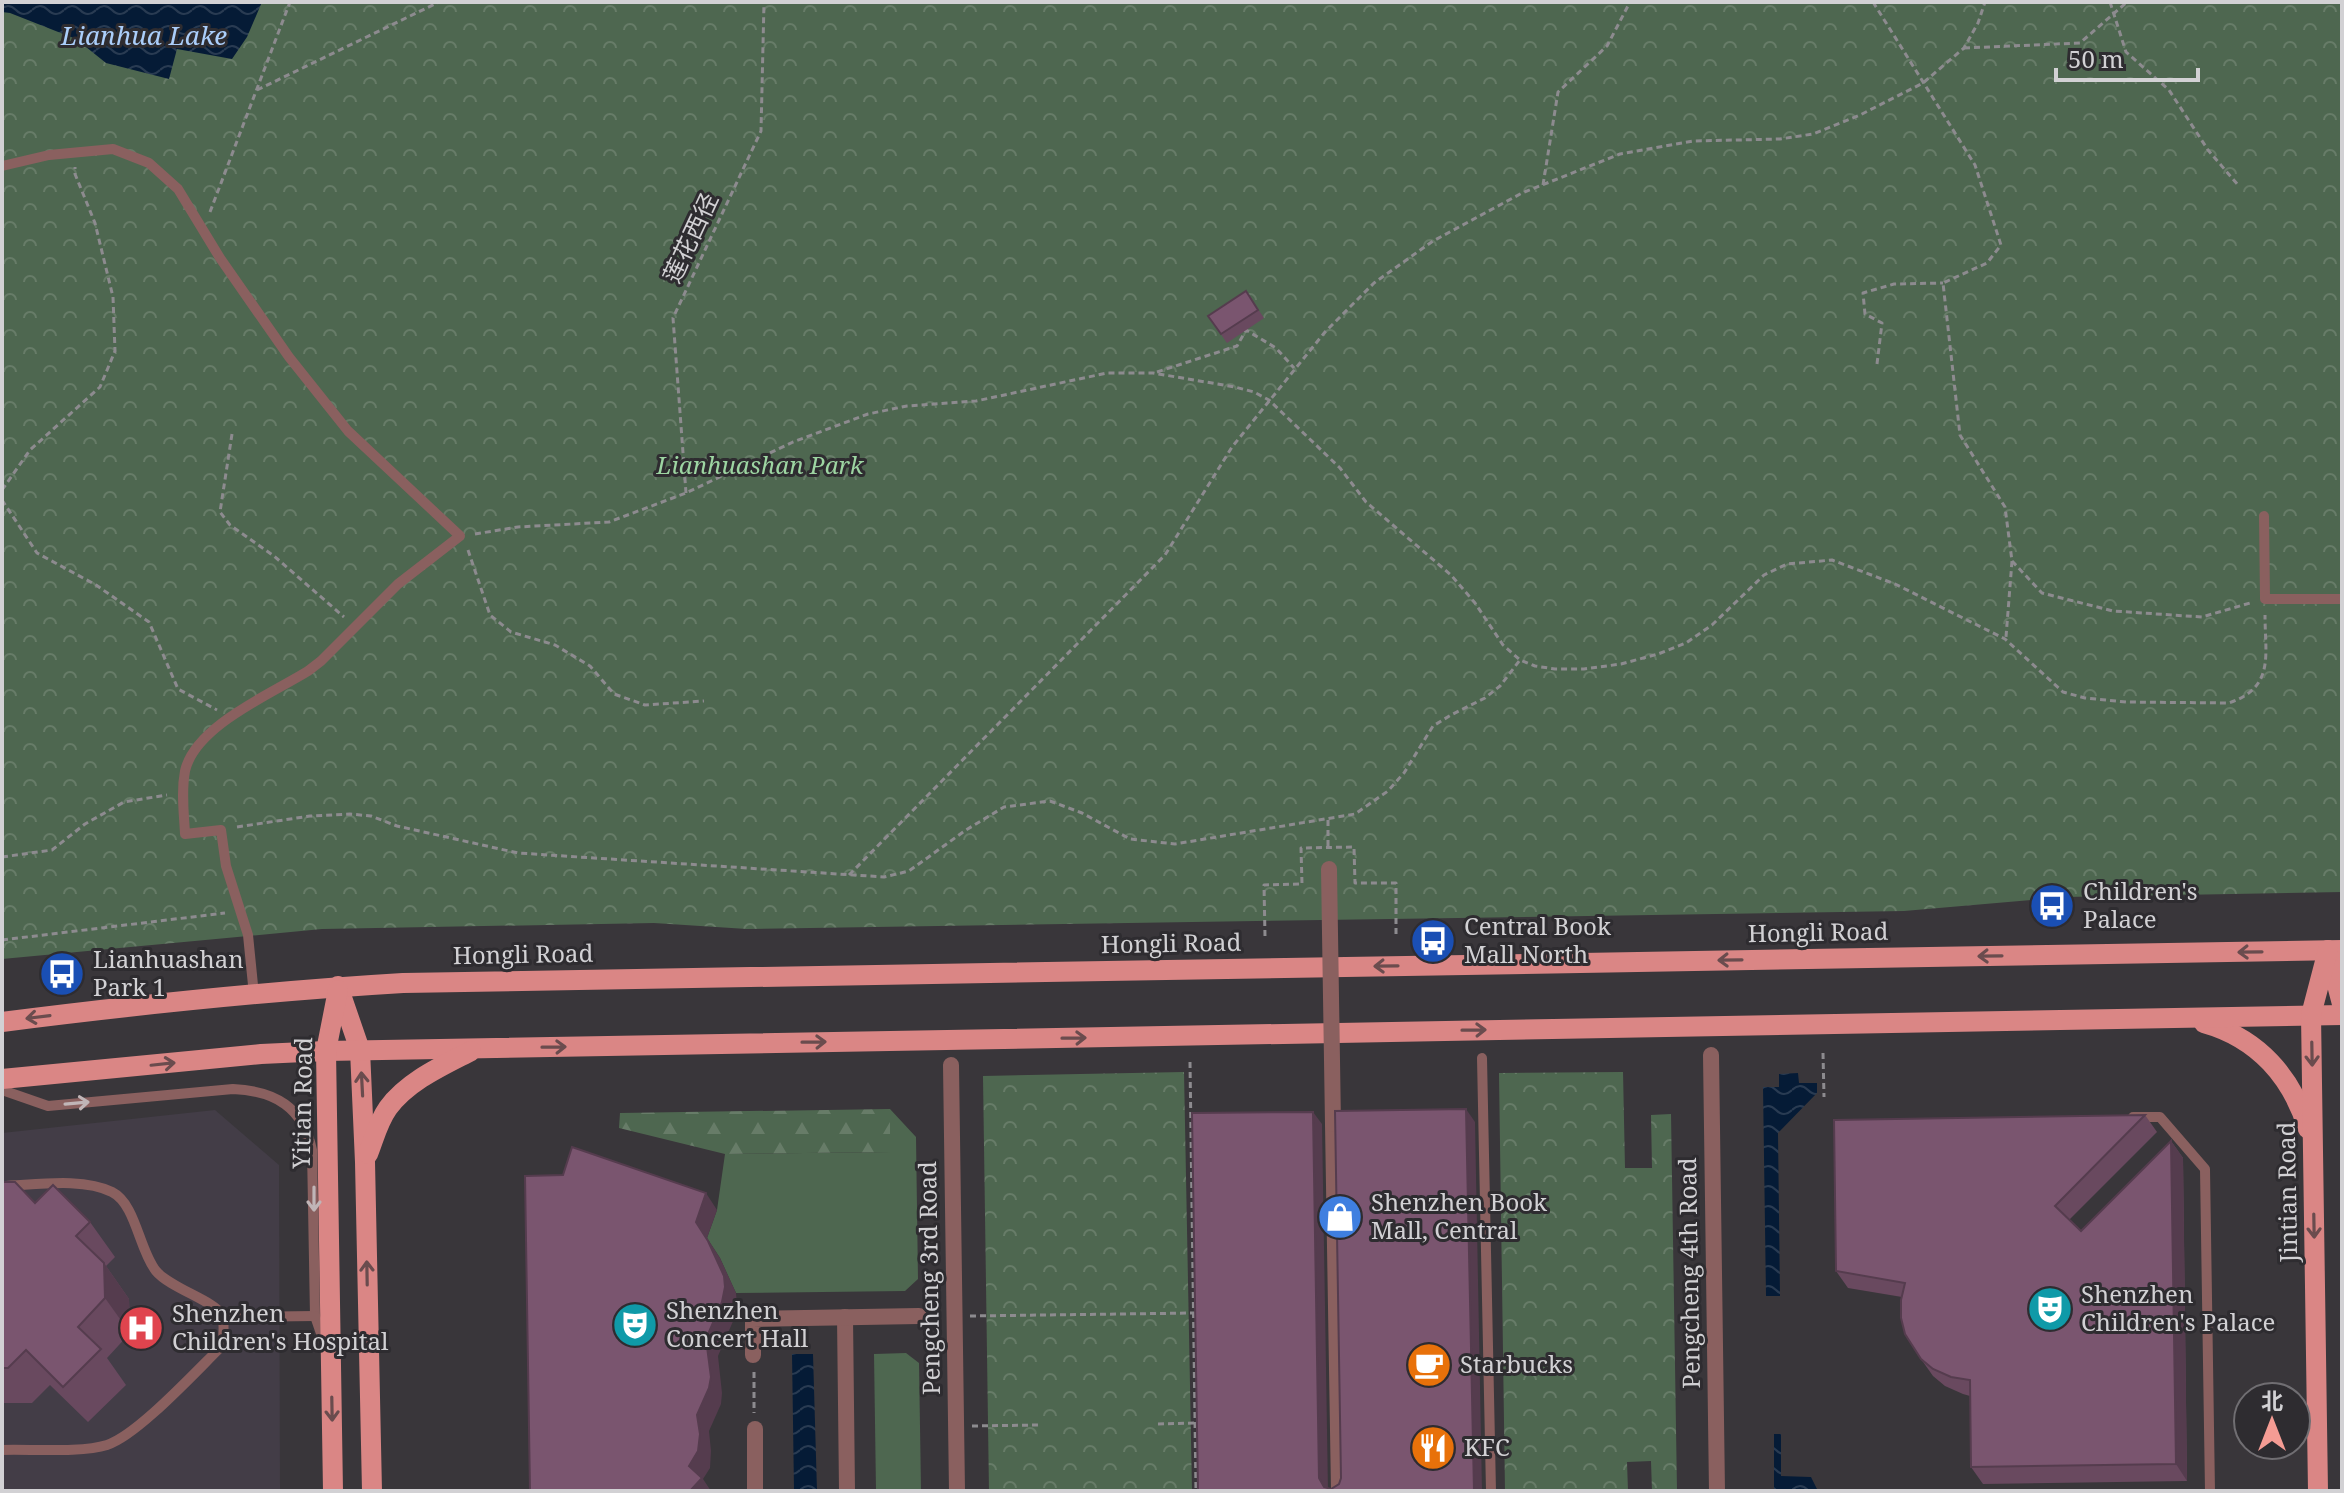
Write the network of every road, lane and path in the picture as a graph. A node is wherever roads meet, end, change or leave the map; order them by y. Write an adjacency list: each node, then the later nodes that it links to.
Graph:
1 (290, 2): 12 (path)
2 (439, 2): 12 (path)
3 (764, 2): 25 (path, 莲花西径)
4 (1630, 2): 15 (path)
5 (1873, 2): 11 (path)
6 (1985, 2): 10 (path)
7 (2110, 2): 9 (path)
8 (2127, 2): 9 (path)
9 (2115, 15): 10 (path); 16 (path)
10 (1964, 48): 11 (path)
11 (1923, 83): 15 (path); 18 (path)
12 (257, 90): 17 (path)
13 (75, 153): 14 (lane); 17 (lane); 24 (path)
14 (2, 166)
15 (1543, 185): 20 (path)
16 (2238, 185)
17 (203, 231): 28 (lane)
18 (1943, 283): 19 (path); 29 (path)
19 (1877, 364)
20 (1295, 368): 21 (path); 22 (path)
21 (1153, 373): 22 (path); 25 (path)
22 (1269, 400): 34 (path); 43 (path)
23 (232, 434): 32 (path)
24 (2, 490)
25 (686, 493): 28 (path)
26 (2, 500): 36 (path)
27 (2264, 516): 30 (lane)
28 (460, 536): 32 (lane); 35 (path)
29 (2012, 561): 30 (path); 33 (path)
30 (2265, 599): 31 (lane); 33 (path)
31 (2342, 599)
32 (356, 628): 36 (lane)
33 (2005, 639): 34 (path)
34 (1520, 660): 38 (path)
35 (704, 701)
36 (230, 718): 37 (lane)
37 (183, 792): 39 (lane); 41 (path)
38 (1328, 819): 40 (path); 43 (path)
39 (221, 830): 43 (path); 44 (lane)
40 (1328, 848): 42 (path); 45 (path); 46 (path)
41 (2, 857)
42 (1329, 869): 92 (street, bridge)
43 (849, 875)
44 (240, 911): 47 (path); 50 (lane)
45 (1396, 934)
46 (1265, 936)
47 (2, 940)
48 (2335, 950): 49 (main road, Hongli Road, one-way to 49); 51 (main road); 52 (main road, Jintian Road)
49 (338, 986): 50 (main road, Hongli Road); 57 (main road, Yitian Road); 58 (main road, Yitian Road)
50 (254, 995): 55 (main road, Hongli Road, one-way to 55)
51 (2342, 1004)
52 (2311, 1015): 53 (main road); 54 (main road); 68 (main road, Jintian Road, one-way to 68)
53 (2342, 1015)
54 (2182, 1018): 56 (main road, one-way to 54); 68 (main road)
55 (2, 1022)
56 (476, 1048): 57 (main road); 69 (main road)
57 (360, 1050): 58 (main road); 69 (main road, Yitian Road, one-way to 57)
58 (326, 1051): 64 (main road, one-way to 58); 79 (main road, Yitian Road)
59 (1823, 1053): 66 (path)
60 (1711, 1055): 94 (street, Pengcheng 4th Road)
61 (1482, 1058): 93 (lane)
62 (1190, 1062): 71 (path)
63 (951, 1065): 75 (street, Pengcheng 3rd Road)
64 (2, 1079)
65 (2, 1090): 73 (lane, one-way to 73)
66 (1824, 1097)
67 (2114, 1118): 95 (lane)
68 (2313, 1148): 96 (main road, Jintian Road, one-way to 96)
69 (365, 1162): 87 (main road, Yitian Road, one-way to 69)
70 (2, 1186): 76 (lane)
71 (1194, 1313): 72 (path); 75 (path); 80 (path)
72 (1204, 1313)
73 (315, 1316): 76 (lane); 79 (lane)
74 (919, 1316): 77 (street)
75 (955, 1316): 83 (street, Pengcheng 3rd Road)
76 (223, 1317): 85 (lane)
77 (845, 1317): 78 (street); 89 (street)
78 (753, 1355): 84 (path)
79 (331, 1360): 86 (main road, Yitian Road, one-way to 86)
80 (1195, 1423): 81 (path); 91 (path)
81 (1158, 1424)
82 (1039, 1425): 83 (path)
83 (956, 1427): 90 (street, Pengcheng 3rd Road)
84 (755, 1429): 88 (street)
85 (2, 1450)
86 (333, 1491)
87 (372, 1491)
88 (755, 1491)
89 (847, 1491)
90 (957, 1491)
91 (1196, 1491)
92 (1339, 1491)
93 (1491, 1491)
94 (1717, 1491)
95 (2210, 1491)
96 (2318, 1491)

